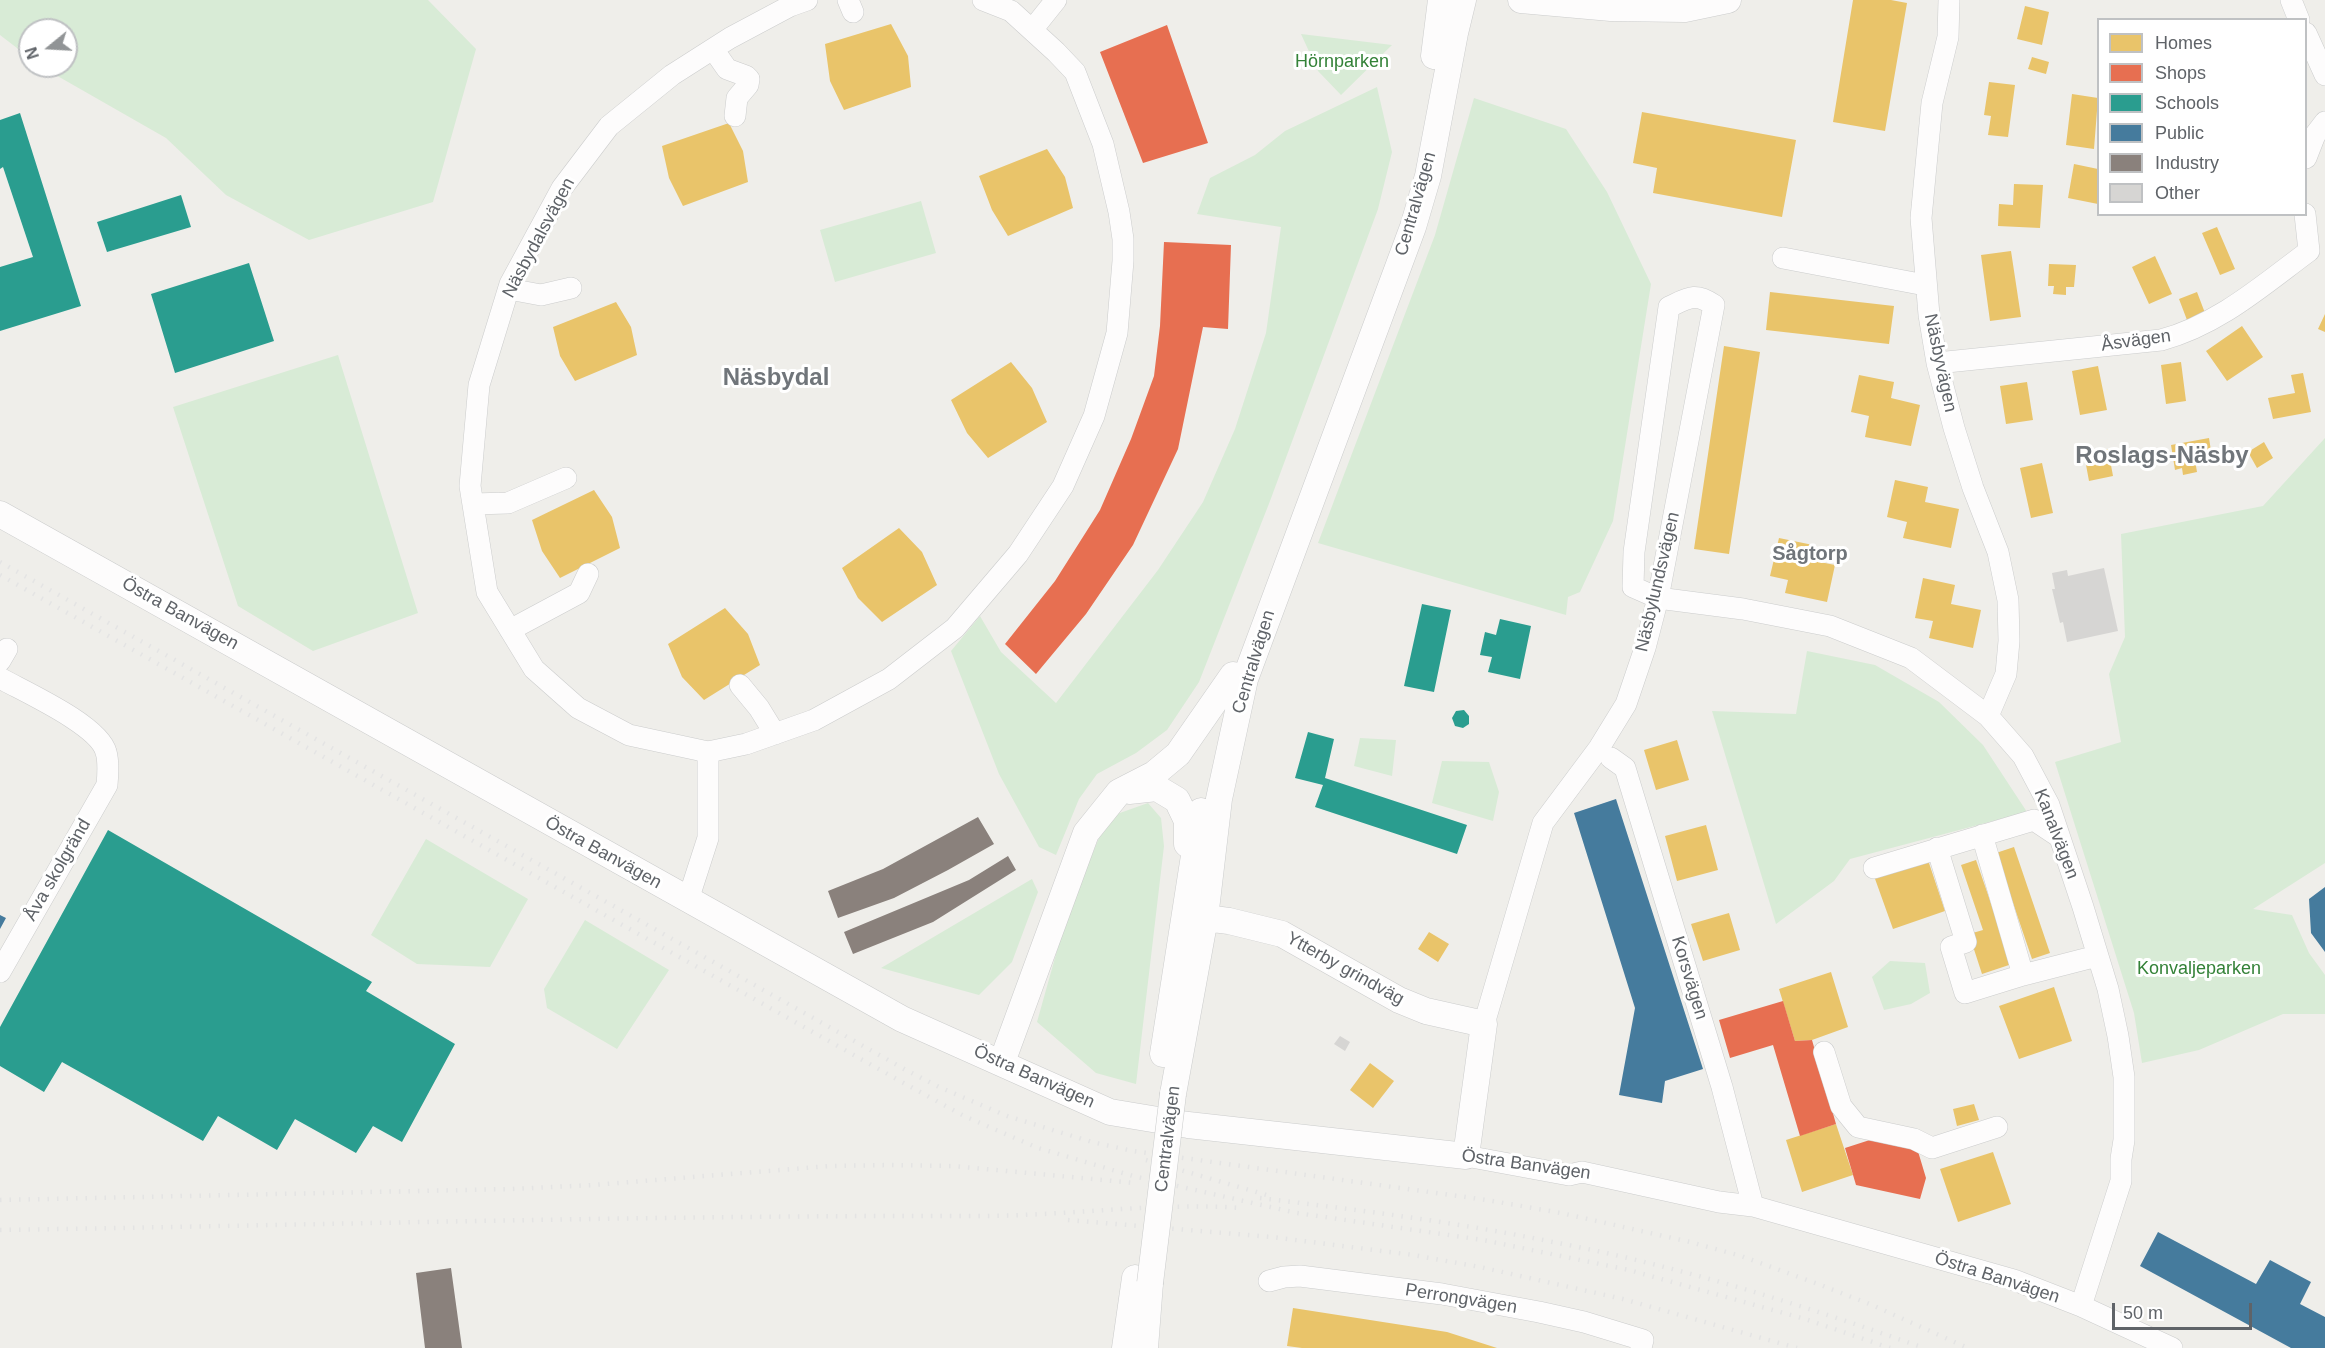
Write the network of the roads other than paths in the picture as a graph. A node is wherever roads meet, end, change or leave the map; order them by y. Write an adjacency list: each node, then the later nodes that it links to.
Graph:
1 (807, 0): 14 (street, Näsbydalsvägen)
2 (983, 0): 10 (street, Näsbydalsvägen)
3 (1056, 0): 12 (street)
4 (1441, 0): 33 (street, Centralvägen)
5 (1463, 0): 46 (street, Centralvägen)
6 (1521, 0): 7 (street)
7 (1728, 0)
8 (1948, 0): 22 (street, Näsbyvägen)
9 (2290, 0): 11 (street)
10 (1014, 5): 12 (street, Näsbydalsvägen)
11 (2298, 18)
12 (1032, 30): 37 (street, Näsbydalsvägen)
13 (2307, 35): 15 (street)
14 (713, 49): 16 (street); 24 (street, Näsbydalsvägen)
15 (2325, 75)
16 (735, 116)
17 (2325, 122): 18 (street)
18 (2307, 155)
19 (2306, 216): 20 (street, Åsvägen)
20 (2317, 257): 25 (street, Åsvägen)
21 (1784, 258): 22 (street)
22 (1925, 285): 25 (street, Näsbyvägen)
23 (571, 288): 24 (street)
24 (509, 289): 27 (street, Näsbydalsvägen)
25 (1937, 363): 36 (street, Näsbyvägen)
26 (566, 478): 27 (street)
27 (473, 504): 32 (street, Näsbydalsvägen)
28 (0, 513): 45 (street, Östra Banvägen)
29 (588, 574): 32 (street)
30 (1633, 587): 31 (street, Kanalvägen); 31 (street, Näsbylundsvägen)
31 (1658, 598): 36 (street, Kanalvägen); 50 (street, Näsbylundsvägen)
32 (510, 630): 38 (street, Näsbydalsvägen)
33 (1233, 675): 40 (street); 46 (street, Centralvägen)
34 (0, 678): 48 (street, Åva skolgränd)
35 (740, 685): 37 (street)
36 (1988, 716): 42 (street, Kanalvägen)
37 (775, 734): 38 (street, Näsbydalsvägen)
38 (708, 752): 45 (street)
39 (1611, 758): 55 (street, Korsvägen)
40 (1119, 792): 46 (street); 52 (street)
41 (1982, 835): 42 (street); 43 (street); 49 (street)
42 (2058, 836): 47 (street, Kanalvägen)
43 (1937, 848): 44 (street); 49 (street)
44 (1874, 868)
45 (688, 900): 52 (street, Östra Banvägen)
46 (1196, 914): 50 (street, Ytterby grindväg); 56 (street, Centralvägen)
47 (2097, 956): 49 (street); 58 (street, Kanalvägen)
48 (0, 972)
49 (2023, 975)
50 (1484, 1024): 54 (street, Näsbylundsvägen)
51 (1824, 1052): 53 (street)
52 (1002, 1062): 54 (street, Östra Banvägen)
53 (1997, 1126)
54 (1466, 1156): 55 (street, Östra Banvägen)
55 (1753, 1206): 58 (street, Östra Banvägen)
56 (1142, 1280): 59 (street, Centralvägen); 60 (street, Centralvägen)
57 (1269, 1281): 61 (street, Perrongvägen)
58 (2081, 1306): 62 (street, Östra Banvägen)
59 (1125, 1348)
60 (1145, 1348)
61 (1641, 1348)
62 (2172, 1348)

